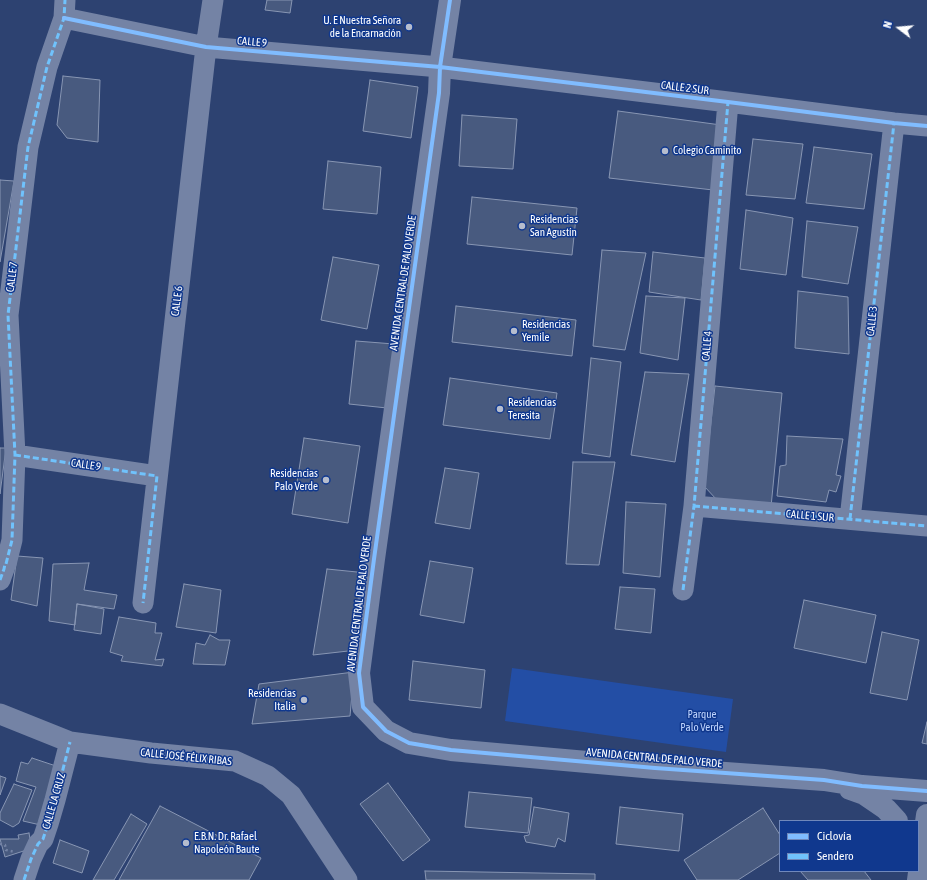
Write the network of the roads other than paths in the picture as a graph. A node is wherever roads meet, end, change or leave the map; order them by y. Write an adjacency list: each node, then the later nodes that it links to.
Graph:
1 (213, 0): 4 (street, CALLE 6)
2 (450, 0): 5 (street, AVENIDA CENTRAL DE PALO VERDE)
3 (64, 9): 4 (street, CALLE 9); 9 (street, CALLE 7)
4 (206, 47): 5 (street, CALLE 9); 10 (street, CALLE 6)
5 (440, 67): 6 (street, CALLE 2 SUR); 19 (street, AVENIDA CENTRAL DE PALO VERDE)
6 (728, 102): 7 (street, CALLE 2 SUR); 11 (street, CALLE 4)
7 (894, 123): 8 (street, CALLE 2 SUR); 12 (street, CALLE 3)
8 (927, 126)
9 (15, 455): 10 (street, CALLE 9); 14 (street, CALLE 7)
10 (157, 476): 16 (street, CALLE 6)
11 (694, 506): 12 (street, CALLE 1 SUR); 15 (street, CALLE 4)
12 (850, 519): 13 (street, CALLE 1 SUR)
13 (927, 526)
14 (0, 580)
15 (683, 590)
16 (143, 603)
17 (0, 714): 18 (street, CALLE JOSÉ FÉLIX RIBAS)
18 (70, 742): 24 (street, CALLE LA CRUZ); 25 (street, CALLE JOSÉ FÉLIX RIBAS)
19 (824, 780): 20 (street, AVENIDA CENTRAL DE PALO VERDE); 22 (street)
20 (927, 791)
21 (927, 816): 23 (street)
22 (896, 820)
23 (919, 865)
24 (24, 880)
25 (347, 880)

